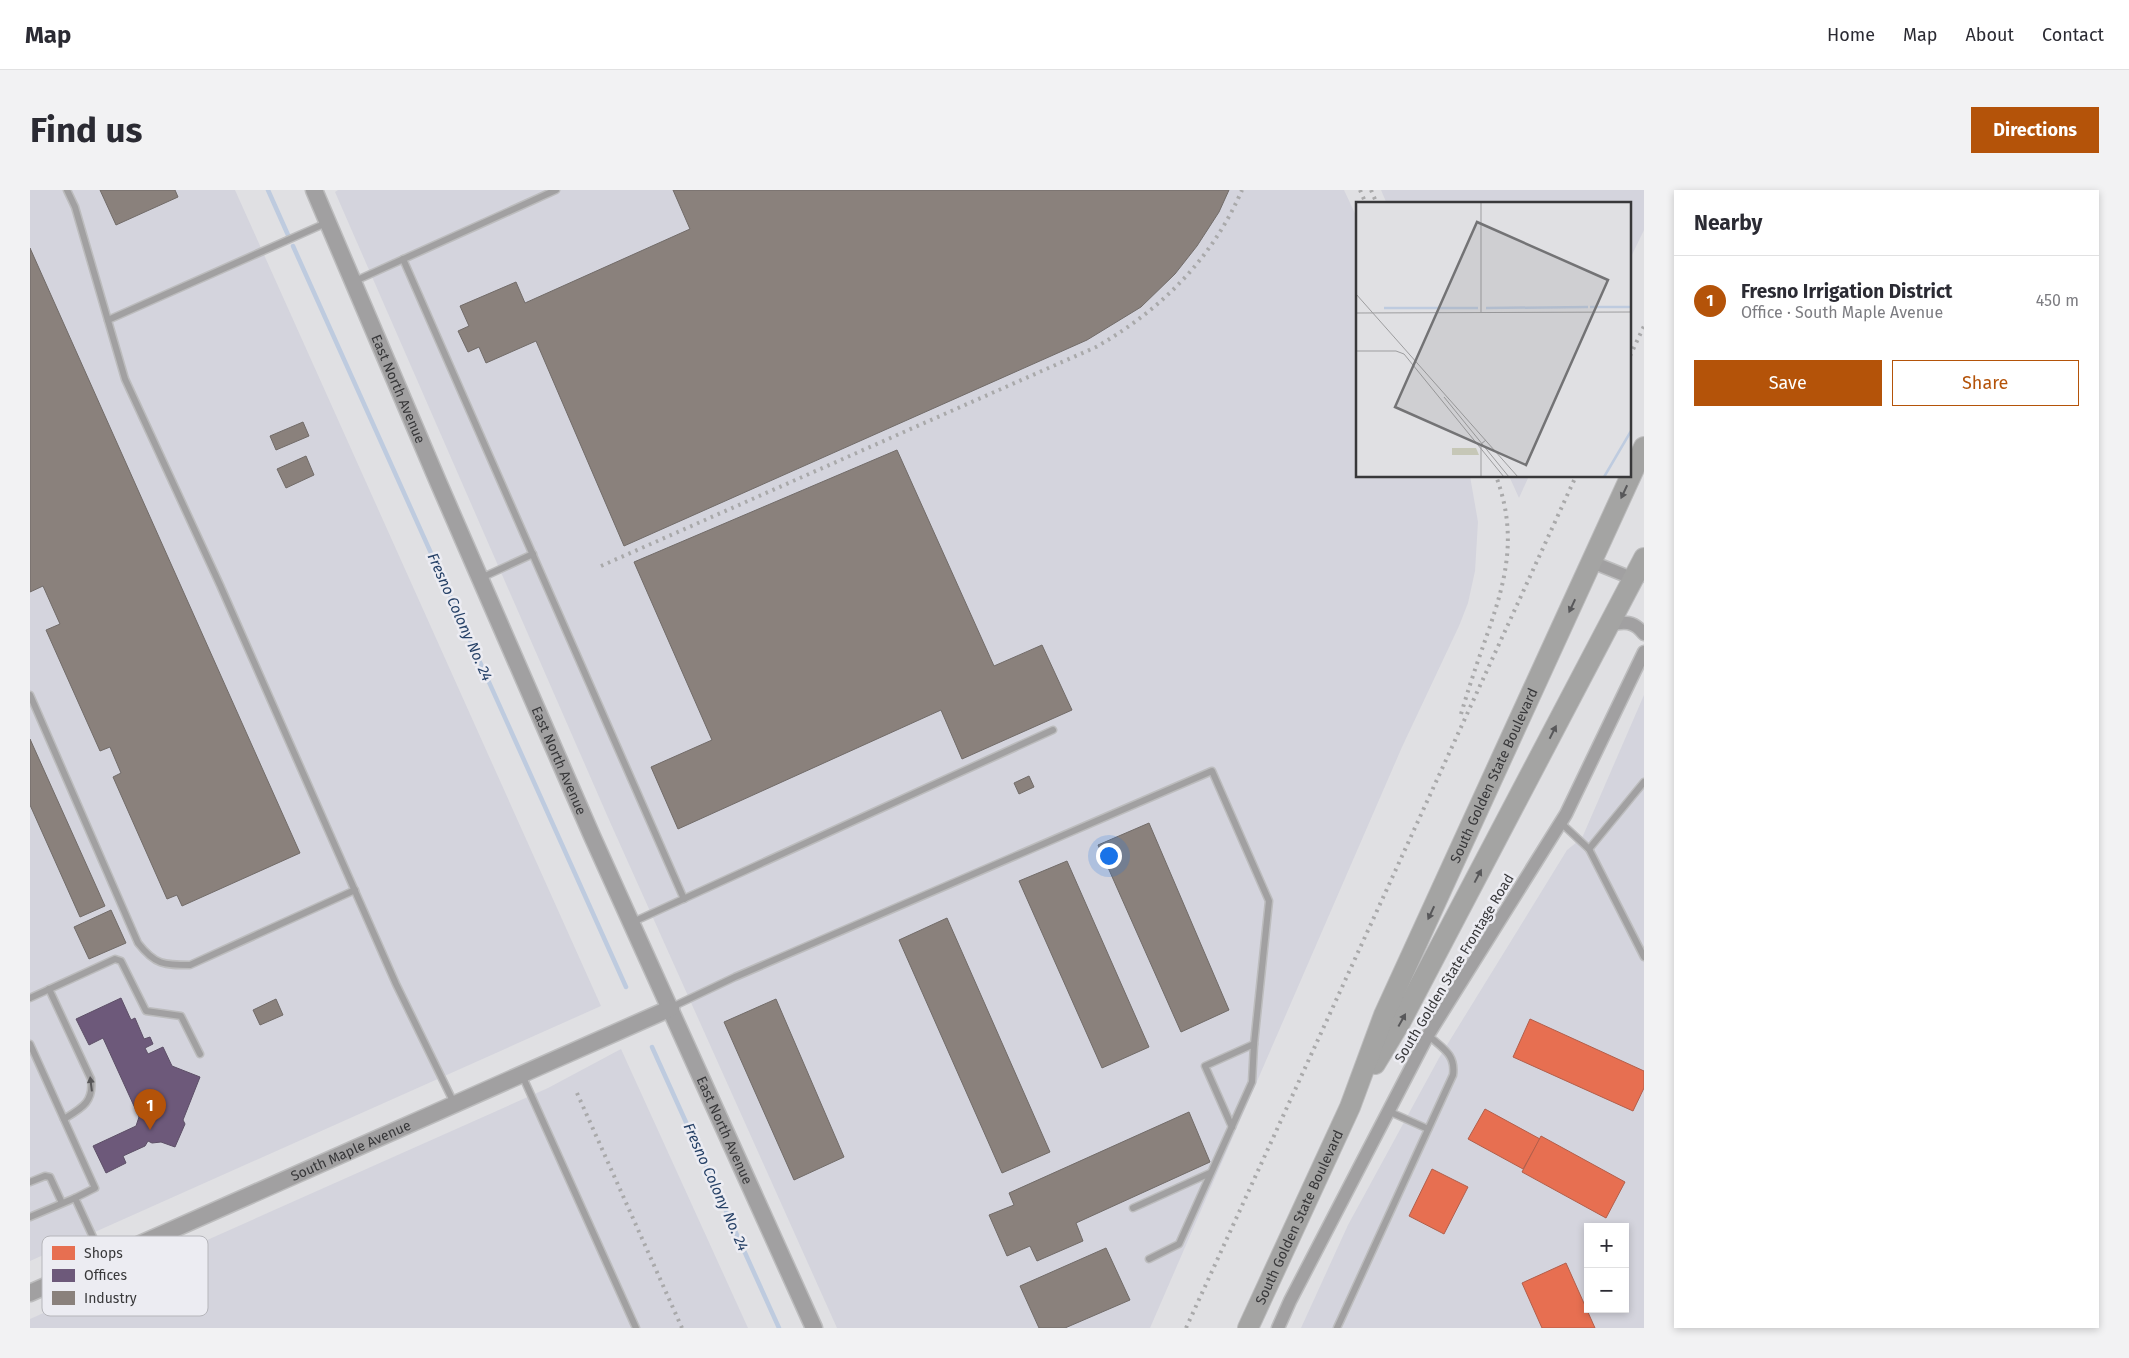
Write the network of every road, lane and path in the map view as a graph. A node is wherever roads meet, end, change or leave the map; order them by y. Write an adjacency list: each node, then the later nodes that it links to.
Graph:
1 (67, 190): 7 (lane)
2 (314, 190): 4 (street, East North Avenue)
3 (556, 190): 5 (lane)
4 (328, 222): 6 (street, East North Avenue); 7 (lane)
5 (404, 259): 6 (lane); 11 (lane)
6 (353, 281): 15 (street, East North Avenue)
7 (108, 320): 24 (lane)
8 (1644, 448): 9 (main road, South Golden State Boulevard, one-way to 9)
9 (1632, 474)
10 (1630, 478): 13 (main road, South Golden State Boulevard, one-way to 13)
11 (533, 554): 15 (lane); 25 (lane)
12 (1644, 558): 14 (main road, South Golden State Boulevard)
13 (1592, 562): 14 (street); 37 (main road, South Golden State Boulevard, one-way to 37)
14 (1639, 578): 16 (main road, South Golden State Boulevard)
15 (480, 579): 26 (street, East North Avenue)
16 (1610, 625): 17 (street); 37 (main road, South Golden State Boulevard, one-way to 16)
17 (1644, 634)
18 (1644, 652): 22 (street, South Golden State Frontage Road)
19 (30, 695): 24 (lane)
20 (1053, 730): 25 (lane)
21 (1644, 782): 23 (lane)
22 (1560, 822): 23 (lane); 31 (street, South Golden State Frontage Road)
23 (1589, 849): 27 (lane)
24 (355, 890): 36 (lane)
25 (684, 899): 26 (lane)
26 (632, 923): 30 (street, East North Avenue)
27 (1644, 955)
28 (49, 989): 29 (lane); 34 (lane); 39 (lane, one-way to 28)
29 (30, 998)
30 (671, 1008): 33 (lane); 35 (street, South Maple Avenue); 54 (street, East North Avenue)
31 (1428, 1035): 38 (street, South Golden State Frontage Road); 41 (lane)
32 (30, 1044): 39 (lane)
33 (1254, 1044): 40 (lane); 40 (lane)
34 (200, 1054)
35 (522, 1074): 36 (street, South Maple Avenue); 53 (lane)
36 (454, 1104): 49 (street, South Maple Avenue)
37 (1350, 1107): 55 (main road, South Golden State Boulevard)
38 (1388, 1111): 41 (lane); 56 (street, South Golden State Frontage Road)
39 (64, 1119): 44 (lane)
40 (1232, 1127): 42 (lane)
41 (1428, 1129): 57 (lane)
42 (1210, 1173): 46 (lane); 50 (lane)
43 (30, 1182): 45 (lane)
44 (75, 1198): 45 (lane); 48 (lane)
45 (62, 1203): 47 (lane)
46 (1133, 1208)
47 (30, 1217)
48 (92, 1236)
49 (157, 1236)
50 (1149, 1259)
51 (42, 1288): 52 (street, South Maple Avenue)
52 (30, 1293)
53 (636, 1328)
54 (814, 1328)
55 (1248, 1328)
56 (1278, 1328)
57 (1337, 1328)

